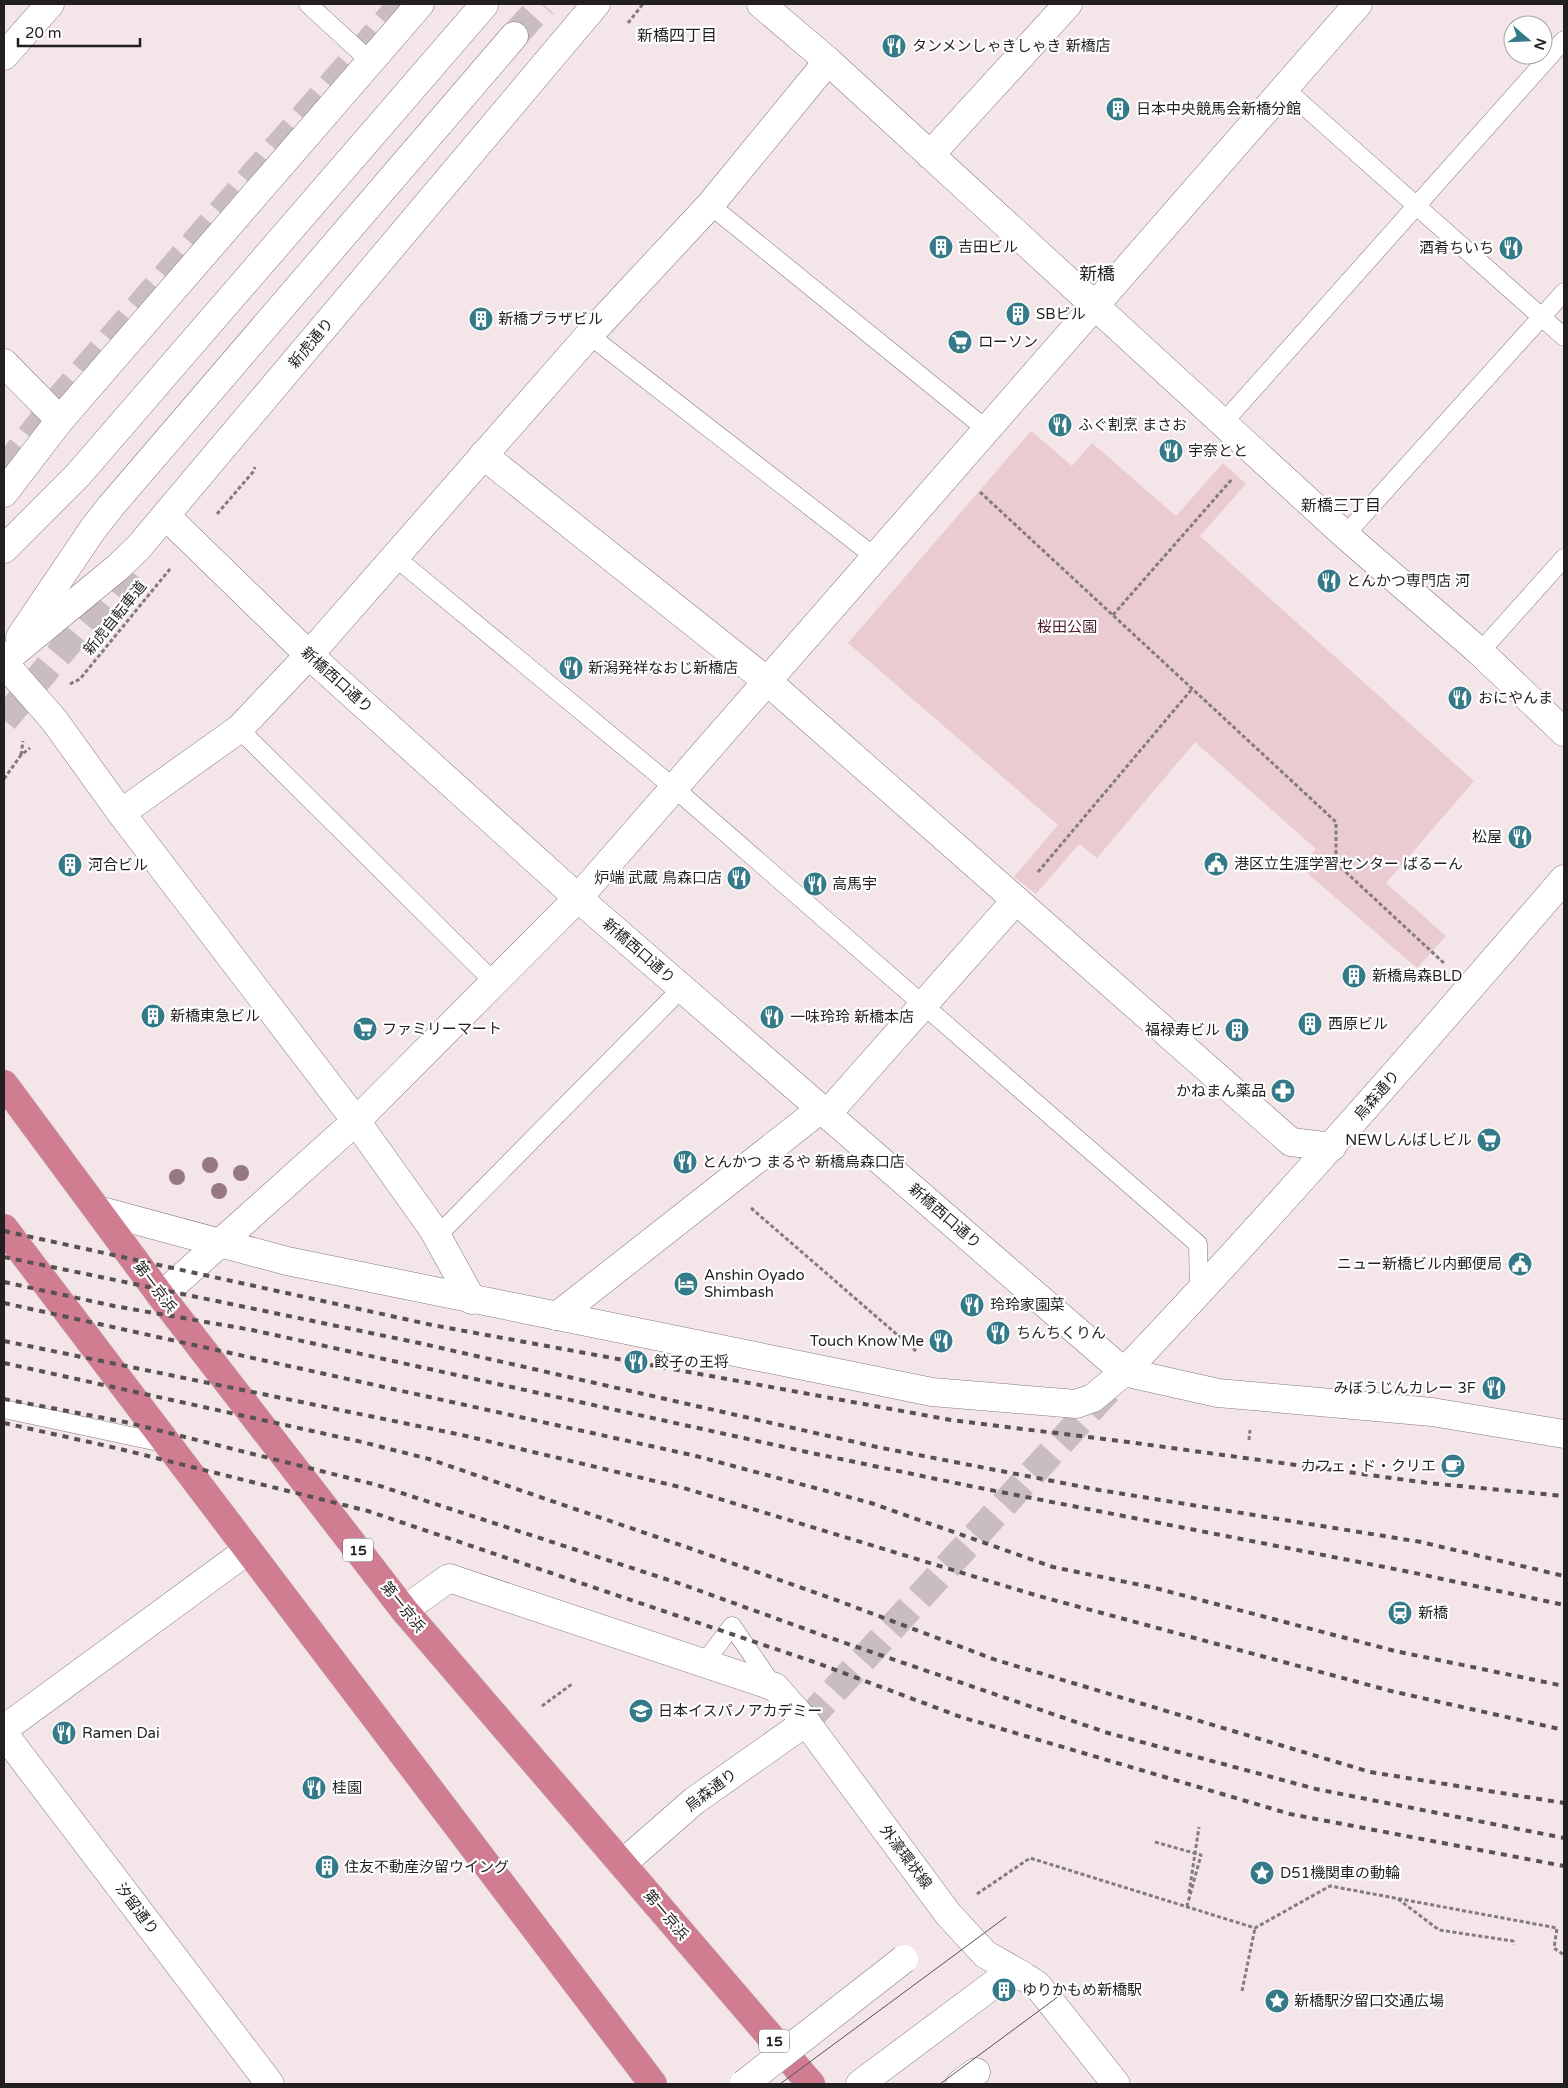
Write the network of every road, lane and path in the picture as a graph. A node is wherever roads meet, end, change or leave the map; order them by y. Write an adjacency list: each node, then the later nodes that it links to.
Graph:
1 (50, 4): 13 (street)
2 (308, 4): 14 (lane)
3 (420, 4): 14 (street)
4 (596, 4): 33 (street, 新虎通り)
5 (643, 4): 10 (path)
6 (1068, 4): 17 (street)
7 (1358, 4): 16 (street)
8 (484, 5): 35 (street)
9 (765, 5): 15 (street)
10 (627, 24)
11 (514, 36): 43 (street)
12 (1564, 40): 19 (lane)
13 (4, 56)
14 (370, 61): 26 (street)
15 (828, 61): 17 (street); 18 (street)
16 (1284, 88): 19 (lane); 21 (street)
17 (930, 155): 21 (street)
18 (710, 205): 23 (street); 28 (lane)
19 (1418, 206): 22 (lane); 27 (lane)
20 (1564, 292): 22 (lane)
21 (1094, 306): 27 (street); 28 (street)
22 (1542, 317): 24 (lane); 34 (lane)
23 (589, 335): 29 (street); 37 (lane)
24 (1564, 337)
25 (4, 363): 26 (street)
26 (60, 420): 32 (street)
27 (1223, 423): 34 (street)
28 (986, 429): 37 (street)
29 (483, 456): 36 (street); 44 (street)
30 (1234, 476): 40 (path)
31 (976, 488): 40 (path)
32 (4, 493)
33 (166, 516): 42 (street, 新橋西口通り); 43 (street, 新虎通り)
34 (1344, 535): 41 (street)
35 (4, 549)
36 (394, 557): 42 (street); 53 (lane)
37 (875, 557): 44 (street)
38 (1564, 558): 41 (lane)
39 (172, 563): 45 (path, 新虎自転車道)
40 (1114, 615): 46 (path)
41 (1480, 652): 48 (street)
42 (309, 655): 47 (street); 56 (street, 新橋西口通り)
43 (4, 662): 54 (street)
44 (767, 681): 53 (street); 57 (street)
45 (64, 687)
46 (1192, 689): 57 (path); 58 (path)
47 (239, 729): 54 (street); 59 (lane)
48 (1564, 732)
49 (24, 736): 51 (path)
50 (32, 746): 51 (path)
51 (21, 755): 52 (path)
52 (4, 779)
53 (673, 788): 56 (street); 61 (lane)
54 (121, 813): 64 (street)
55 (1564, 879): 65 (street, 烏森通り)
56 (578, 898): 59 (street); 60 (street, 新橋西口通り)
57 (1016, 900): 61 (street); 65 (street)
58 (1446, 964)
59 (494, 982): 64 (street)
60 (682, 988): 63 (street, 新橋西口通り); 69 (lane)
61 (922, 1005): 63 (street); 71 (lane)
62 (4, 1084): 67 (highway, 第一京浜 / 15)
63 (825, 1110): 74 (street); 76 (street, 新橋西口通り)
64 (356, 1121): 69 (street); 70 (street)
65 (1332, 1147): 71 (street, 烏森通り)
66 (747, 1205): 75 (path)
67 (98, 1210): 70 (street, 烏森通り); 72 (highway, 第一京浜 / 15)
68 (4, 1228): 79 (highway)
69 (436, 1236): 73 (street)
70 (220, 1243): 72 (street); 73 (street, 烏森通り)
71 (1200, 1293): 76 (street, 烏森通り)
72 (161, 1296): 81 (highway, 第一京浜 / 15)
73 (472, 1300): 74 (street, 烏森通り)
74 (557, 1316): 76 (street, 烏森通り)
75 (922, 1356)
76 (1124, 1372): 78 (street)
77 (4, 1409): 79 (lane)
78 (1564, 1434)
79 (168, 1444): 80 (highway)
80 (248, 1550): 87 (street); 103 (highway)
81 (404, 1610): 82 (street); 91 (highway, 第一京浜 / 15)
82 (704, 1663): 84 (street); 84 (lane)
83 (572, 1684): 85 (path)
84 (774, 1687): 86 (street, 外濠環状線)
85 (542, 1706)
86 (806, 1722): 91 (street, 烏森通り); 99 (street, 外濠環状線)
87 (4, 1729)
88 (4, 1734): 102 (street, 汐留通り)
89 (1199, 1827): 94 (path)
90 (1155, 1842): 94 (path)
91 (622, 1864): 105 (highway, 第一京浜 / 15)
92 (1398, 1898): 95 (path); 96 (path); 97 (path)
93 (969, 1900): 94 (path)
94 (1187, 1906): 95 (path)
95 (1255, 1928): 100 (path)
96 (1513, 1945)
97 (1564, 1955)
98 (904, 1959): 104 (street, bridge)
99 (1022, 1975): 101 (street, 外濠環状線); 106 (street)
100 (1242, 1991)
101 (1110, 2077)
102 (270, 2084)
103 (653, 2084)
104 (744, 2084)
105 (811, 2084)
106 (860, 2084)

